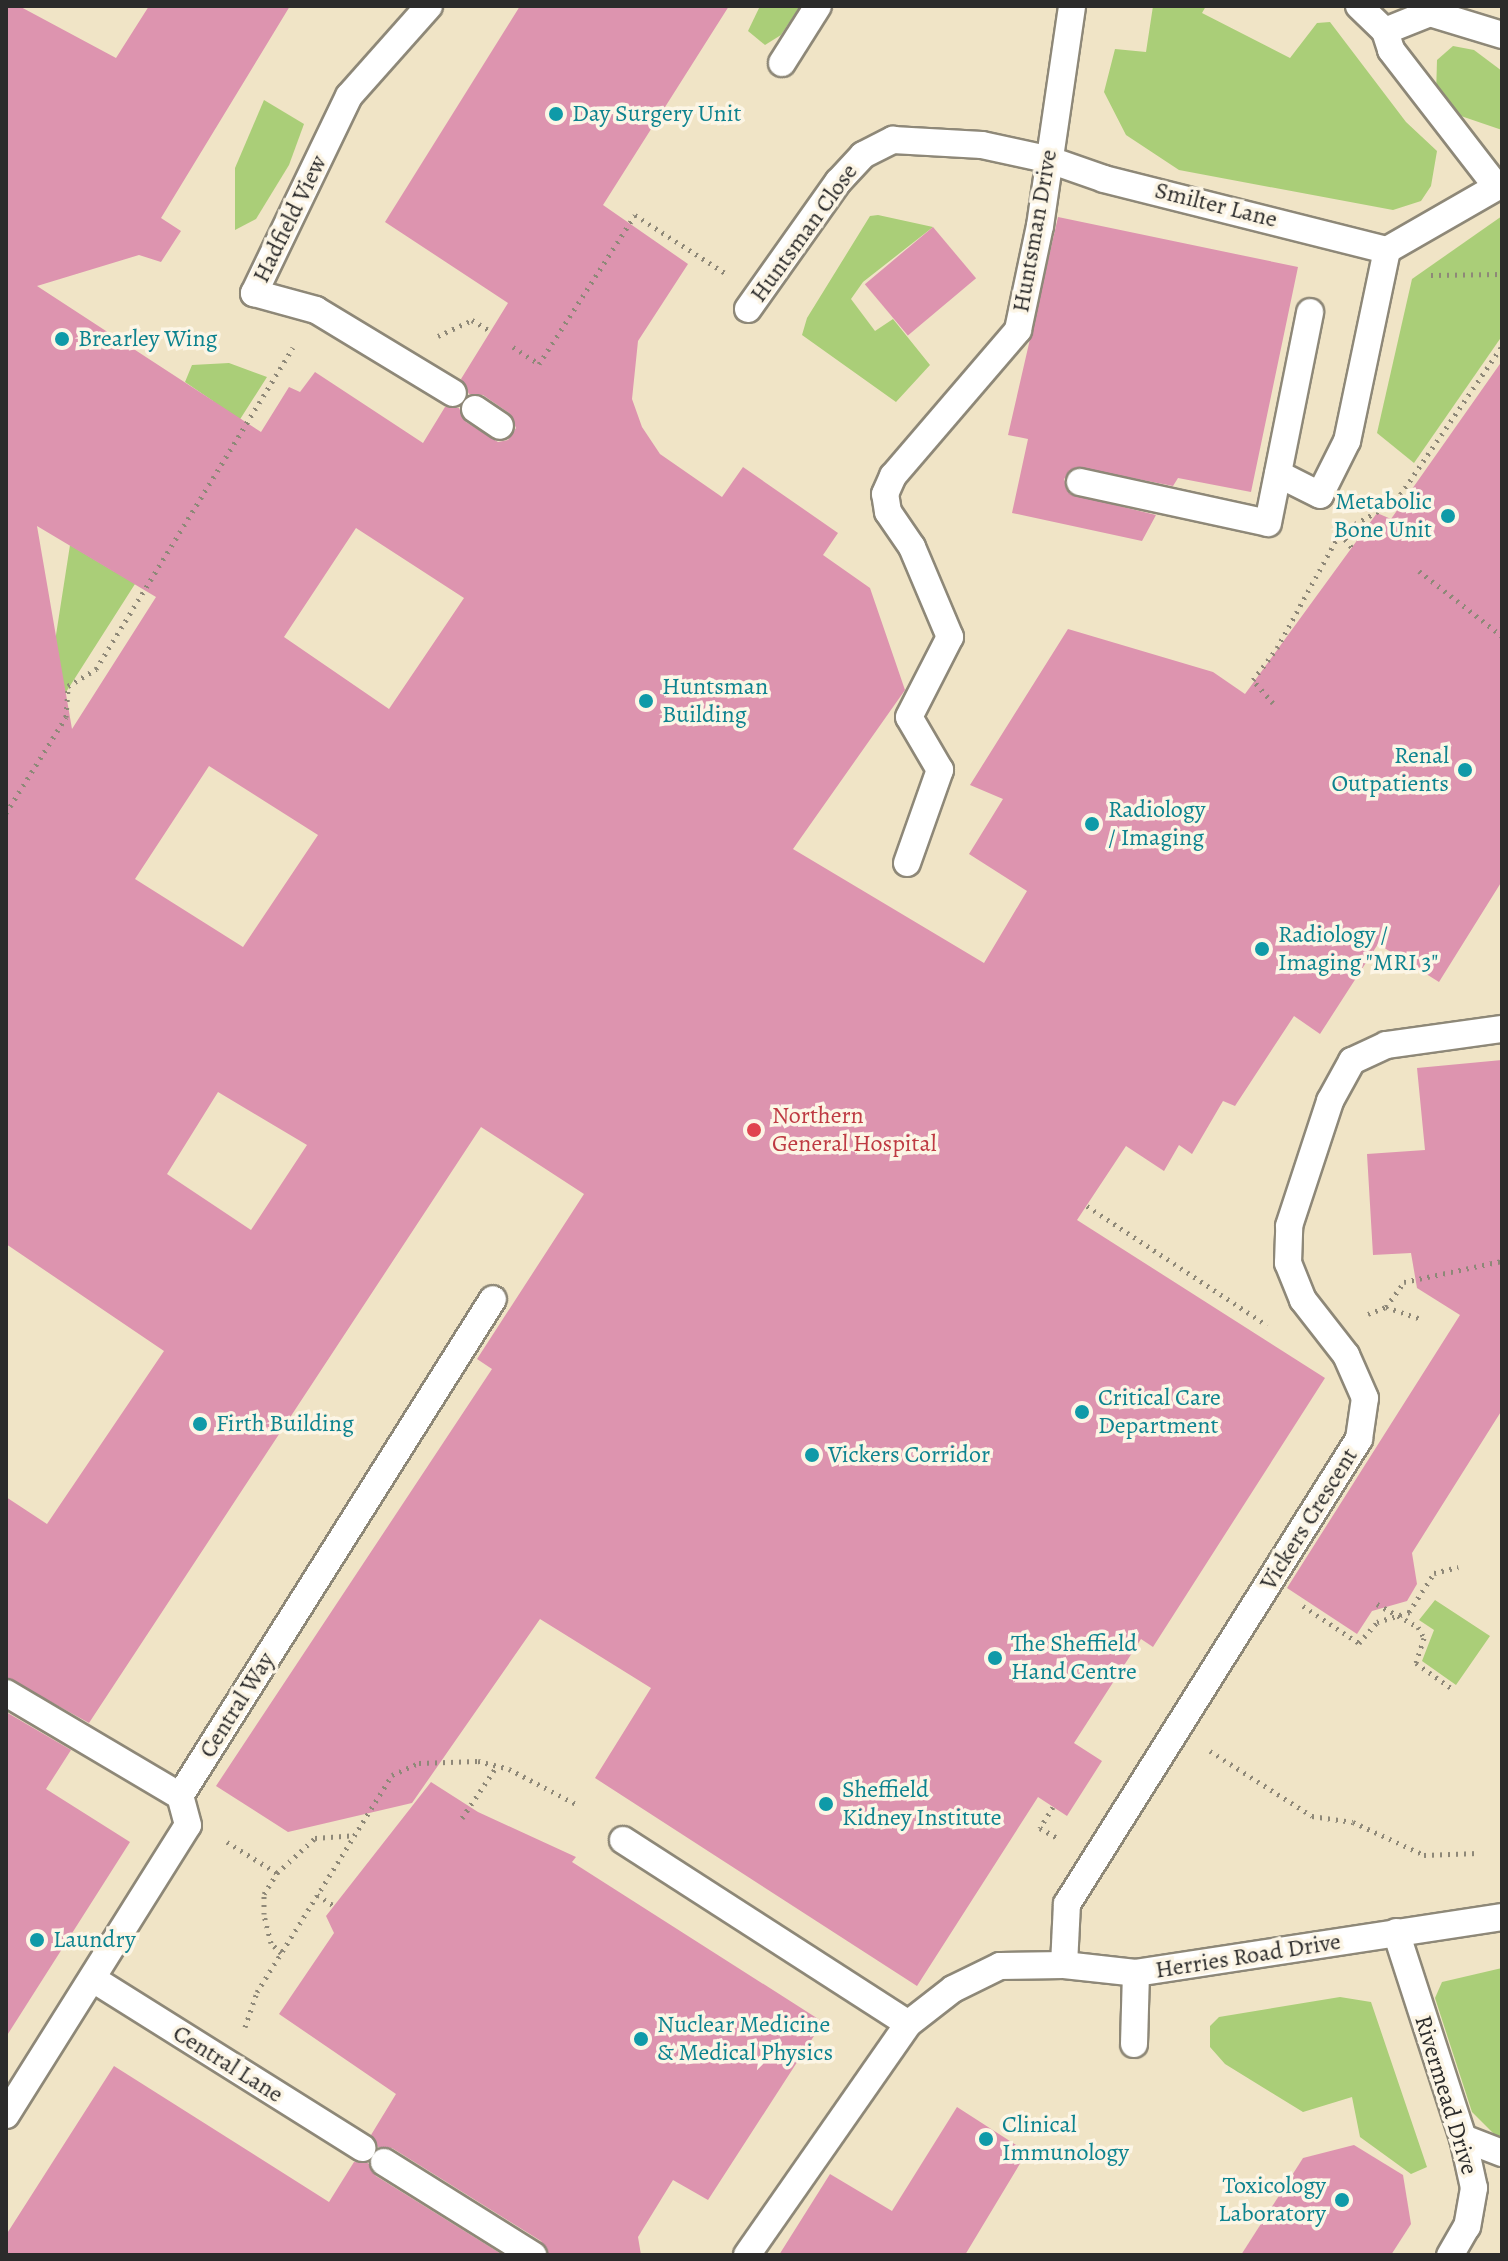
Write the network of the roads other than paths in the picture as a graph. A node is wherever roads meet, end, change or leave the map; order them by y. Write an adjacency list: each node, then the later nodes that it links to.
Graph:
1 (429, 6): 13 (lane, Hadfield View)
2 (818, 6): 7 (lane)
3 (1072, 6): 8 (lane, Huntsman Drive)
4 (1359, 6): 5 (lane)
5 (1385, 31): 6 (lane); 9 (lane)
6 (1502, 35)
7 (782, 63)
8 (1047, 159): 10 (lane, Smilter Lane); 11 (lane, Huntsman Close); 18 (lane, Huntsman Drive)
9 (1500, 186): 10 (lane)
10 (1394, 246): 16 (lane)
11 (748, 309)
12 (1310, 312): 16 (lane)
13 (453, 393)
14 (475, 409): 15 (lane)
15 (500, 426)
16 (1278, 474): 17 (lane)
17 (1080, 482)
18 (907, 863)
19 (1502, 1029): 26 (lane, Vickers Crescent)
20 (493, 1299): 22 (lane, Central Way)
21 (6, 1693): 22 (lane)
22 (180, 1796): 28 (lane)
23 (623, 1840): 29 (lane)
24 (1502, 1917): 25 (lane, Herries Road Drive)
25 (1396, 1932): 27 (lane, Herries Road Drive); 32 (lane, Rivermead Drive)
26 (1064, 1965): 27 (lane, Herries Road Drive); 29 (lane, Herries Road Drive)
27 (1136, 1973): 30 (lane)
28 (93, 1979): 31 (lane); 34 (lane, Central Lane)
29 (908, 2024): 35 (lane, Herries Road Drive)
30 (1134, 2044)
31 (6, 2115)
32 (1463, 2138): 33 (lane); 36 (lane, Rivermead Drive)
33 (1502, 2153)
34 (533, 2255)
35 (747, 2255)
36 (1450, 2255)

